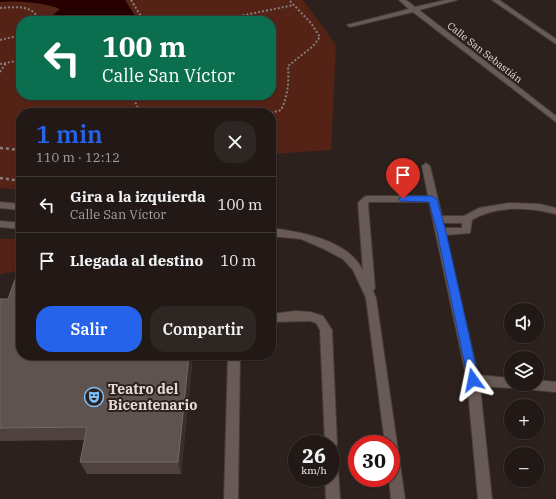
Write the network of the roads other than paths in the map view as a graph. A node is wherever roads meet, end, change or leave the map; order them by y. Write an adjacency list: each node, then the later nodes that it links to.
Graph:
1 (402, 0): 4 (street, Calle San Sebastián)
2 (454, 0): 4 (street)
3 (495, 0): 6 (street)
4 (415, 10): 5 (street); 7 (street, Calle San Sebastián)
5 (350, 25)
6 (556, 42)
7 (556, 120)
8 (426, 166): 9 (street)
9 (432, 199): 14 (street); 19 (street)
10 (0, 205): 11 (street)
11 (16, 207)
12 (556, 211): 13 (street)
13 (466, 218): 14 (street); 17 (street)
14 (437, 219): 17 (street)
15 (0, 224): 16 (street)
16 (16, 226)
17 (441, 232): 22 (street)
18 (276, 233): 19 (street)
19 (371, 298): 27 (street)
20 (276, 318): 26 (street)
21 (234, 360): 30 (street)
22 (473, 380): 23 (street); 33 (street)
23 (504, 382)
24 (544, 386): 25 (street)
25 (556, 387)
26 (331, 435)
27 (390, 435)
28 (332, 487): 31 (street)
29 (396, 487): 32 (street)
30 (231, 499)
31 (333, 499)
32 (398, 499)
33 (485, 499)

